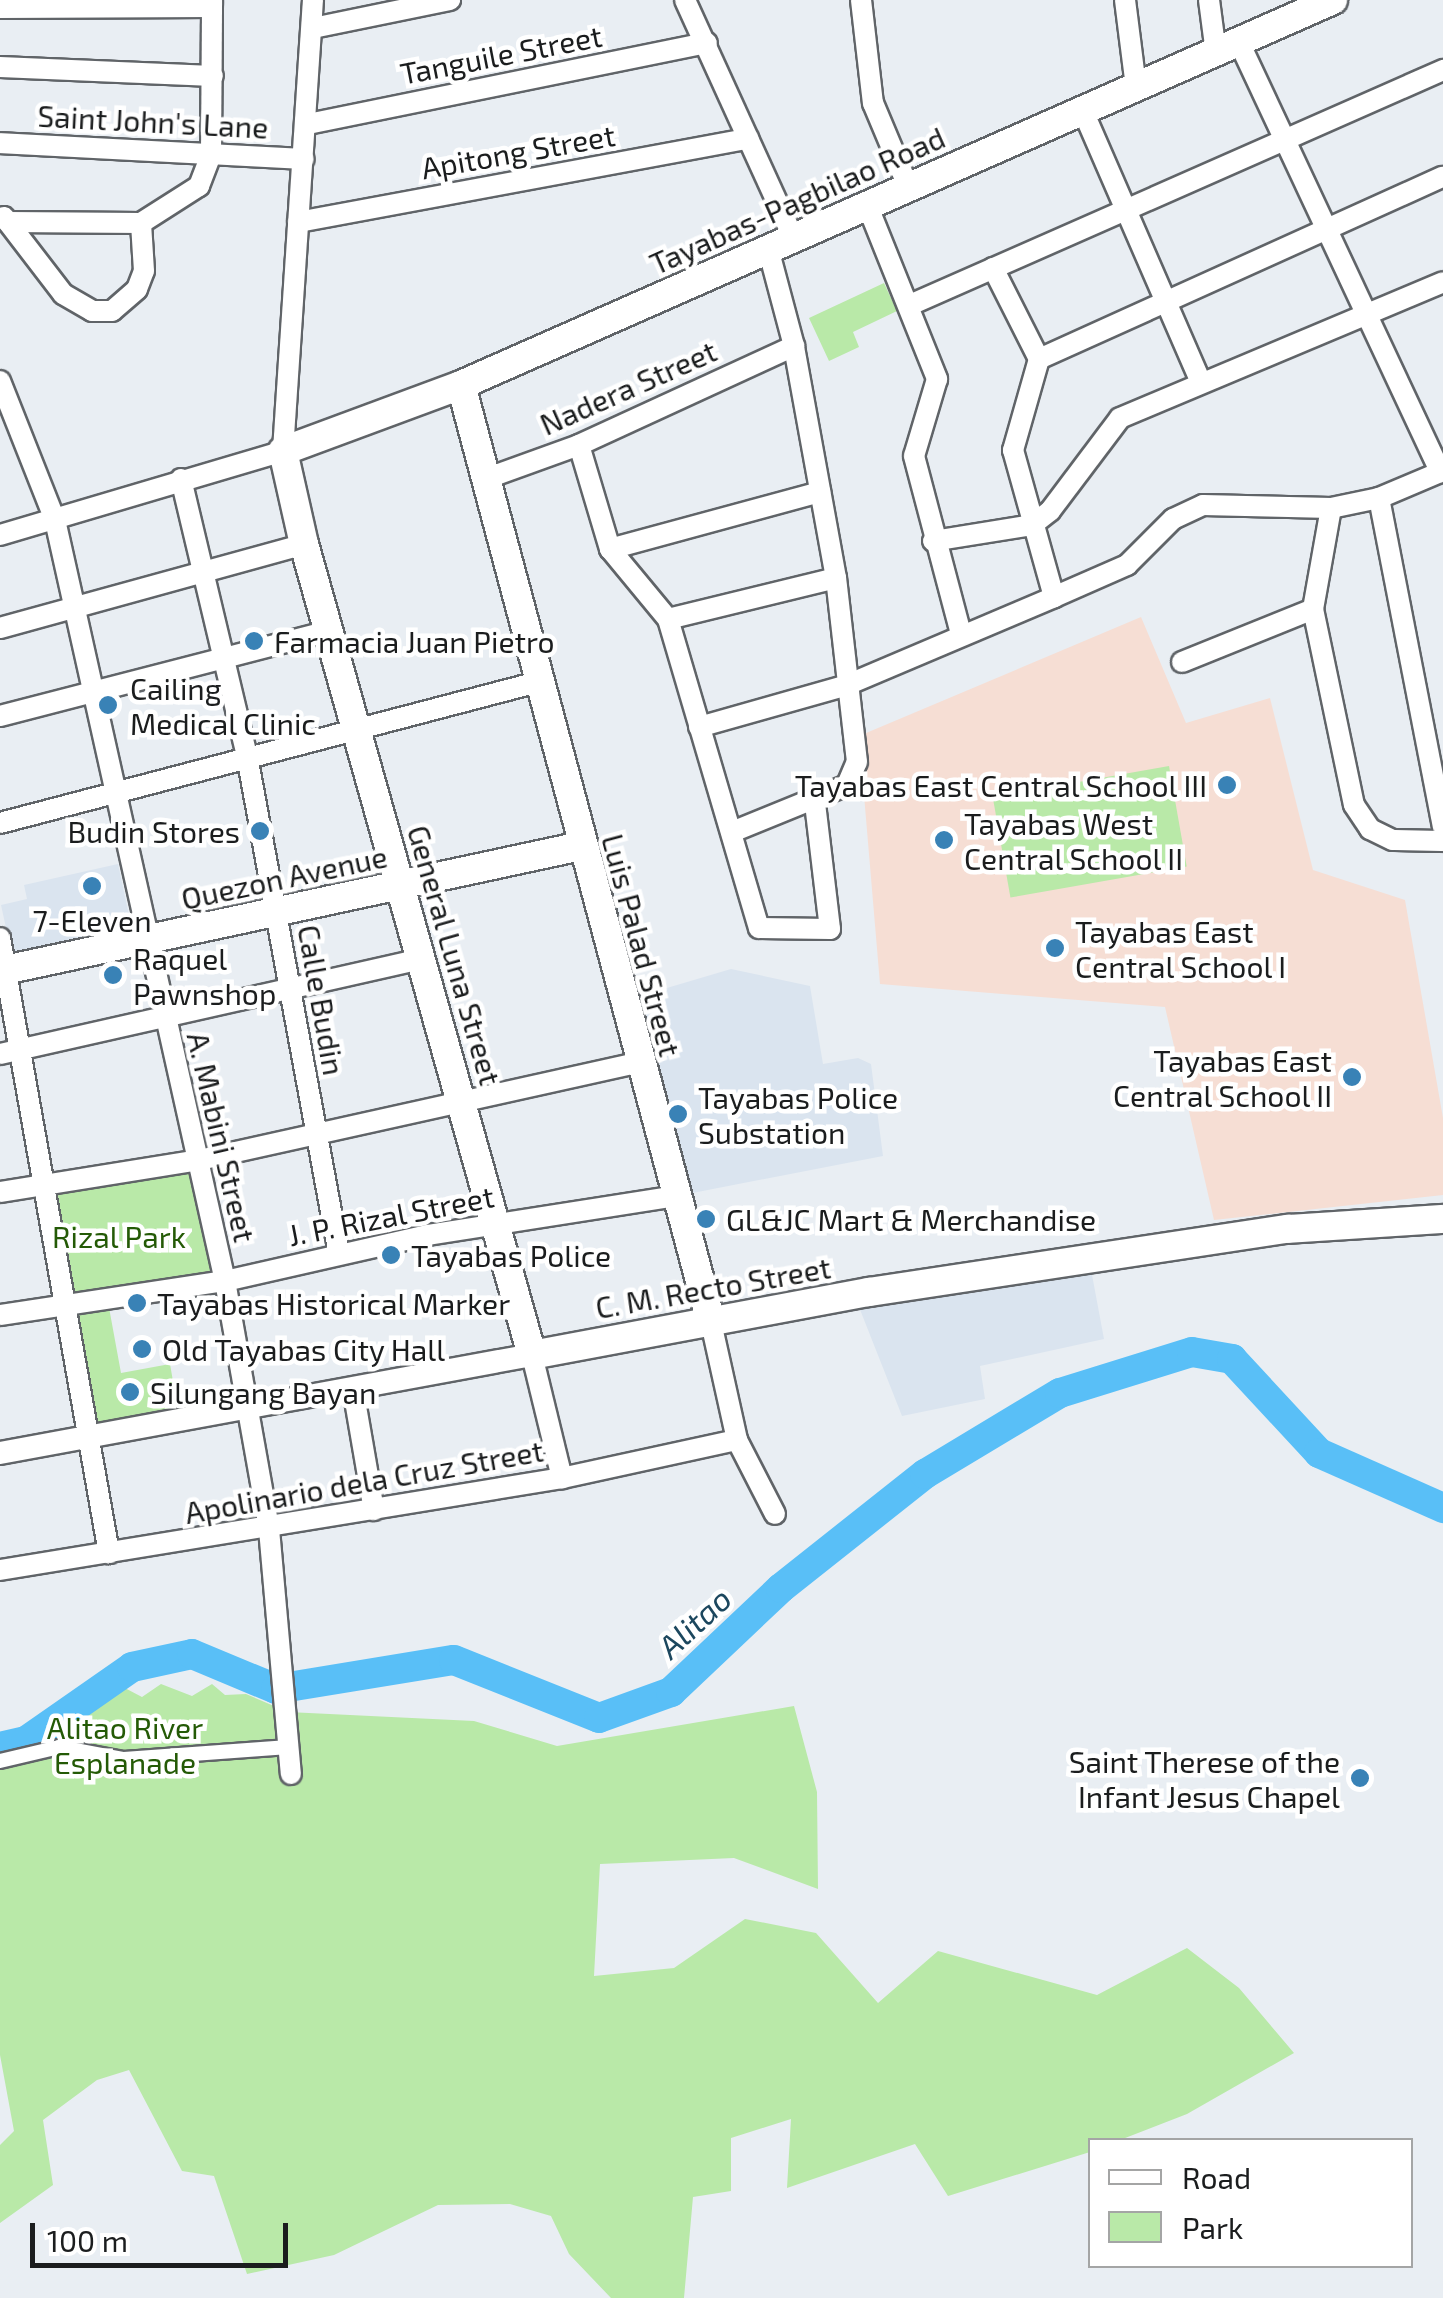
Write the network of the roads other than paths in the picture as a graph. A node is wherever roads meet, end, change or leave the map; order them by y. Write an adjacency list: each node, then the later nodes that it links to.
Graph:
1 (313, 0): 11 (street)
2 (450, 0): 11 (street)
3 (685, 0): 12 (street)
4 (861, 0): 26 (street)
5 (1125, 0): 17 (street)
6 (1209, 0): 13 (street)
7 (1333, 0): 10 (main road, Tayabas-Pagbilao Road)
8 (212, 3): 9 (street); 16 (street)
9 (0, 8)
10 (1293, 9): 13 (main road, Tayabas-Pagbilao Road)
11 (313, 28): 19 (street)
12 (707, 43): 19 (street, Tanguile Street); 20 (street)
13 (1227, 47): 17 (main road, Tayabas-Pagbilao Road); 21 (street)
14 (0, 68): 16 (street)
15 (1443, 70): 21 (street)
16 (212, 76): 23 (street)
17 (1136, 87): 18 (main road, Tayabas-Pagbilao Road)
18 (1084, 110): 26 (main road, Tayabas-Pagbilao Road); 28 (street)
19 (308, 124): 24 (street)
20 (748, 140): 30 (street, Apitong Street); 33 (street)
21 (1284, 140): 28 (street); 32 (street)
22 (0, 143): 23 (street, Saint John's Lane)
23 (211, 154): 24 (street, Saint John's Lane); 31 (street)
24 (304, 158): 30 (street)
25 (1443, 178): 32 (street)
26 (907, 184): 27 (main road, Tayabas-Pagbilao Road)
27 (866, 202): 33 (main road, Tayabas-Pagbilao Road); 37 (street)
28 (1126, 209): 34 (street); 36 (street)
29 (4, 217): 31 (street); 31 (street)
30 (298, 222): 45 (street)
31 (141, 223)
32 (1326, 230): 36 (street); 38 (street)
33 (780, 242): 39 (street); 43 (main road, Tayabas-Pagbilao Road)
34 (993, 268): 37 (street); 40 (street)
35 (1443, 282): 38 (street)
36 (1166, 302): 40 (street); 42 (street)
37 (910, 305): 55 (street)
38 (1368, 318): 42 (street); 46 (street)
39 (794, 346): 44 (street, Nadera Street); 49 (street)
40 (1040, 359): 53 (street)
41 (0, 381): 52 (street, A. Mabini Street)
42 (1201, 382): 53 (street)
43 (461, 385): 45 (main road, Tayabas-Pagbilao Road); 48 (main road, Luis Palad Street)
44 (579, 444): 48 (street, Nadera Street); 57 (street)
45 (283, 451): 47 (street); 56 (main road, General Luna Street)
46 (1441, 472): 50 (street)
47 (182, 479): 52 (street); 58 (street, Calle Budin)
48 (485, 480): 69 (main road, Luis Palad Street)
49 (820, 492): 57 (street); 59 (street)
50 (1379, 498): 51 (street); 79 (street)
51 (1331, 508): 60 (street); 62 (street)
52 (55, 520): 54 (street); 61 (street, A. Mabini Street)
53 (1032, 525): 55 (street); 60 (street)
54 (0, 534)
55 (933, 541): 66 (street)
56 (304, 544): 58 (street); 65 (main road, General Luna Street)
57 (610, 549): 63 (street)
58 (205, 573): 61 (street); 67 (street, Calle Budin)
59 (836, 578): 63 (street); 70 (street)
60 (1054, 597): 66 (street)
61 (76, 606): 64 (street); 71 (street, A. Mabini Street)
62 (1314, 609): 68 (street); 81 (street)
63 (668, 619): 73 (street)
64 (0, 628)
65 (328, 631): 67 (street); 74 (main road, General Luna Street)
66 (961, 634): 70 (street)
67 (225, 656): 71 (street); 75 (street, Calle Budin)
68 (1182, 662)
69 (538, 682): 74 (street); 82 (main road, Luis Palad Street)
70 (847, 685): 73 (street); 77 (street)
71 (94, 691): 72 (street); 76 (street, A. Mabini Street)
72 (0, 716)
73 (699, 726): 80 (street)
74 (356, 727): 75 (street); 83 (main road, General Luna Street)
75 (247, 756): 76 (street); 84 (street, Calle Budin)
76 (114, 790): 78 (street); 86 (street, A. Mabini Street)
77 (814, 795): 80 (street); 80 (street)
78 (0, 823)
79 (1443, 827)
80 (732, 832)
81 (1443, 841)
82 (581, 846): 83 (main road, Quezon Avenue); 92 (main road, Luis Palad Street)
83 (401, 885): 84 (main road, Quezon Avenue); 87 (main road, General Luna Street)
84 (276, 913): 86 (main road, Quezon Avenue); 89 (street, Calle Budin)
85 (0, 938): 88 (street)
86 (145, 940): 88 (main road, Quezon Avenue); 90 (street, A. Mabini Street)
87 (421, 959): 89 (street); 93 (main road, General Luna Street)
88 (3, 970): 91 (street)
89 (290, 991): 90 (street); 94 (street, Calle Budin)
90 (164, 1021): 91 (street); 95 (street, A. Mabini Street)
91 (10, 1052): 96 (street)
92 (640, 1062): 93 (street); 98 (main road, Luis Palad Street)
93 (464, 1102): 94 (street); 100 (main road, General Luna Street)
94 (316, 1135): 95 (street); 101 (street, Calle Budin)
95 (198, 1160): 96 (street); 102 (street, A. Mabini Street)
96 (44, 1185): 97 (street); 103 (street)
97 (0, 1192)
98 (676, 1196): 100 (street, J. P. Rizal Street); 105 (main road, Luis Palad Street)
99 (1443, 1219): 105 (main road, C. M. Recto Street)
100 (497, 1224): 101 (street, J. P. Rizal Street); 106 (main road, General Luna Street)
101 (338, 1255): 102 (street, J. P. Rizal Street)
102 (225, 1281): 103 (street, J. P. Rizal Street); 108 (street, A. Mabini Street)
103 (66, 1309): 104 (street, J. P. Rizal Street); 109 (street)
104 (0, 1315)
105 (710, 1318): 106 (main road, C. M. Recto Street); 110 (street, Luis Palad Street)
106 (532, 1355): 107 (street, C. M. Recto Street); 112 (street, General Luna Street)
107 (352, 1389): 108 (street, C. M. Recto Street); 113 (street)
108 (250, 1405): 109 (street, C. M. Recto Street); 115 (street, A. Mabini Street)
109 (88, 1437): 111 (street, C. M. Recto Street); 116 (street)
110 (737, 1440): 112 (street, Apolinario dela Cruz Street); 114 (street, Luis Palad Street)
111 (0, 1454)
112 (562, 1478): 113 (street, Apolinario dela Cruz Street)
113 (374, 1510): 115 (street, Apolinario dela Cruz Street)
114 (775, 1514)
115 (269, 1529): 116 (street, Apolinario dela Cruz Street); 118 (street, A. Mabini Street)
116 (108, 1553): 117 (street, Apolinario dela Cruz Street)
117 (0, 1570)
118 (289, 1747): 119 (street); 120 (street, A. Mabini Street)
119 (0, 1761)
120 (291, 1774)

